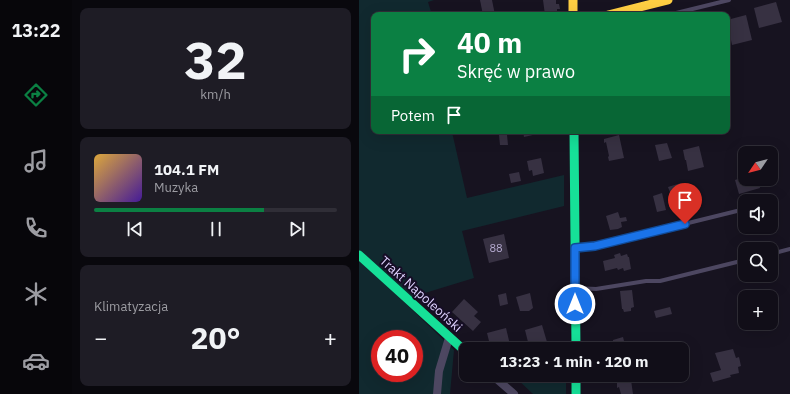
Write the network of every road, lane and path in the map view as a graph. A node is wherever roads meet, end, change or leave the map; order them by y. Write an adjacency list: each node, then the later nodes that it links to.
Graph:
1 (573, 0): 4 (street)
2 (668, 0): 5 (street)
3 (729, 0): 6 (lane)
4 (573, 12)
5 (620, 12)
6 (681, 12)
7 (574, 134): 9 (street)
8 (738, 210): 9 (lane)
9 (575, 248): 14 (street)
10 (790, 249): 11 (lane)
11 (778, 252)
12 (359, 255): 15 (street, Trakt Napoleoński)
13 (738, 262): 14 (lane)
14 (575, 288): 16 (street)
15 (449, 338): 17 (street, Trakt Napoleoński); 20 (street)
16 (576, 342)
17 (459, 346)
18 (500, 382): 21 (street)
19 (576, 382): 22 (street)
20 (437, 394)
21 (514, 394)
22 (576, 394)

